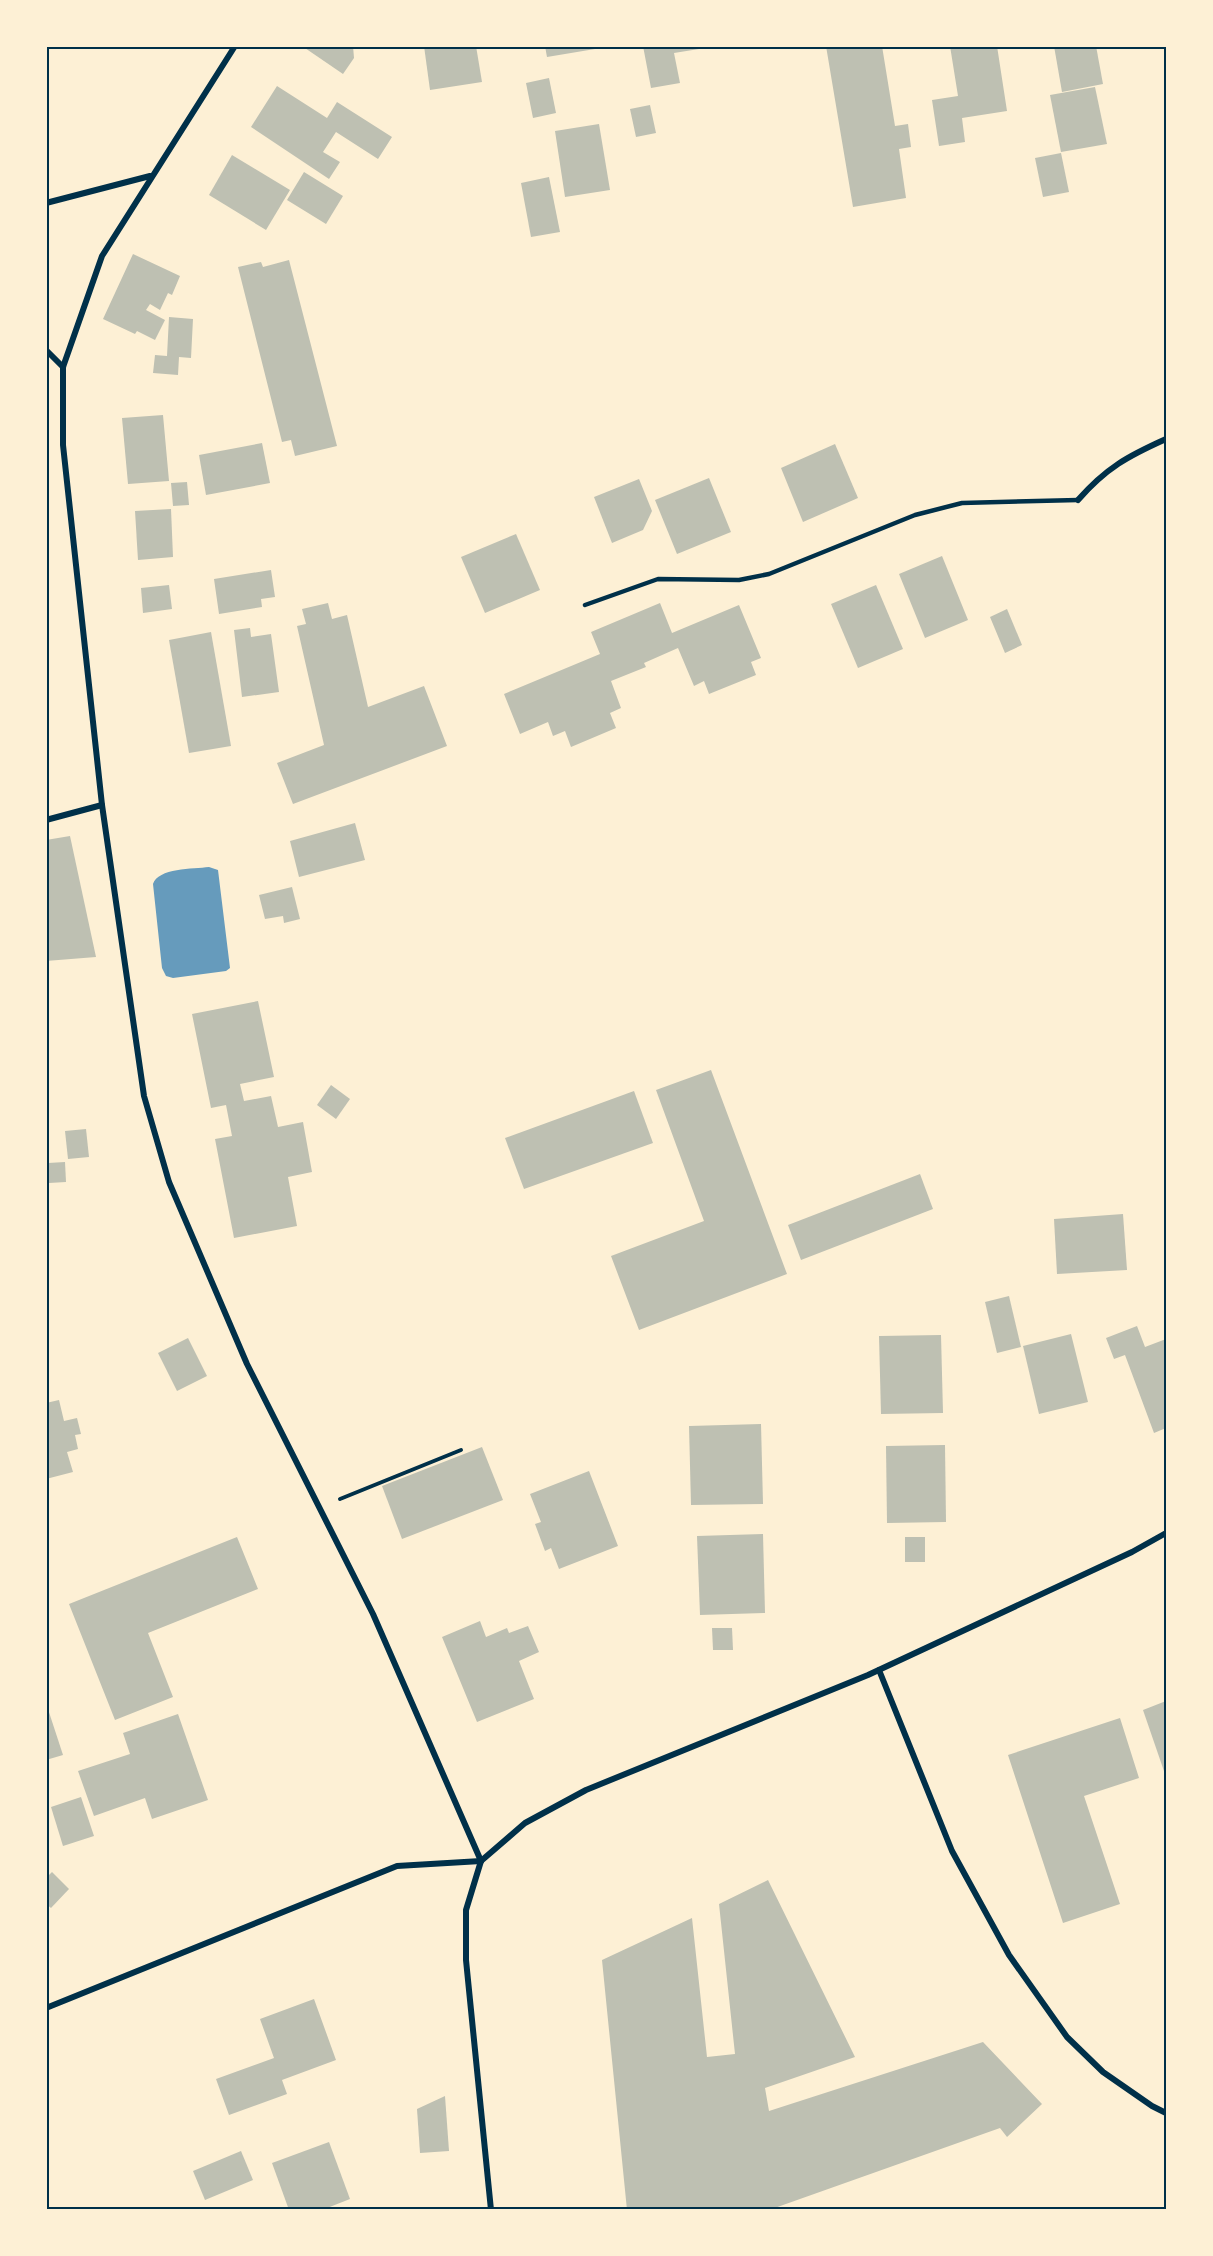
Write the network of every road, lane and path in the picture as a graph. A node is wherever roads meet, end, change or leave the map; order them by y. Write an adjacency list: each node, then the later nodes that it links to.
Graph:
1 (235, 46): 2 (street)
2 (151, 176): 3 (street); 5 (street)
3 (46, 203)
4 (46, 350): 5 (street)
5 (63, 367): 9 (street)
6 (1167, 439): 7 (street)
7 (1078, 500): 8 (lane)
8 (585, 605)
9 (102, 806): 10 (street); 12 (street)
10 (46, 820)
11 (461, 1450): 12 (path)
12 (319, 1507): 15 (street)
13 (1167, 1533): 14 (street)
14 (879, 1670): 15 (street); 17 (street)
15 (481, 1861): 16 (street); 18 (street)
16 (46, 2008)
17 (1167, 2113)
18 (491, 2210)

